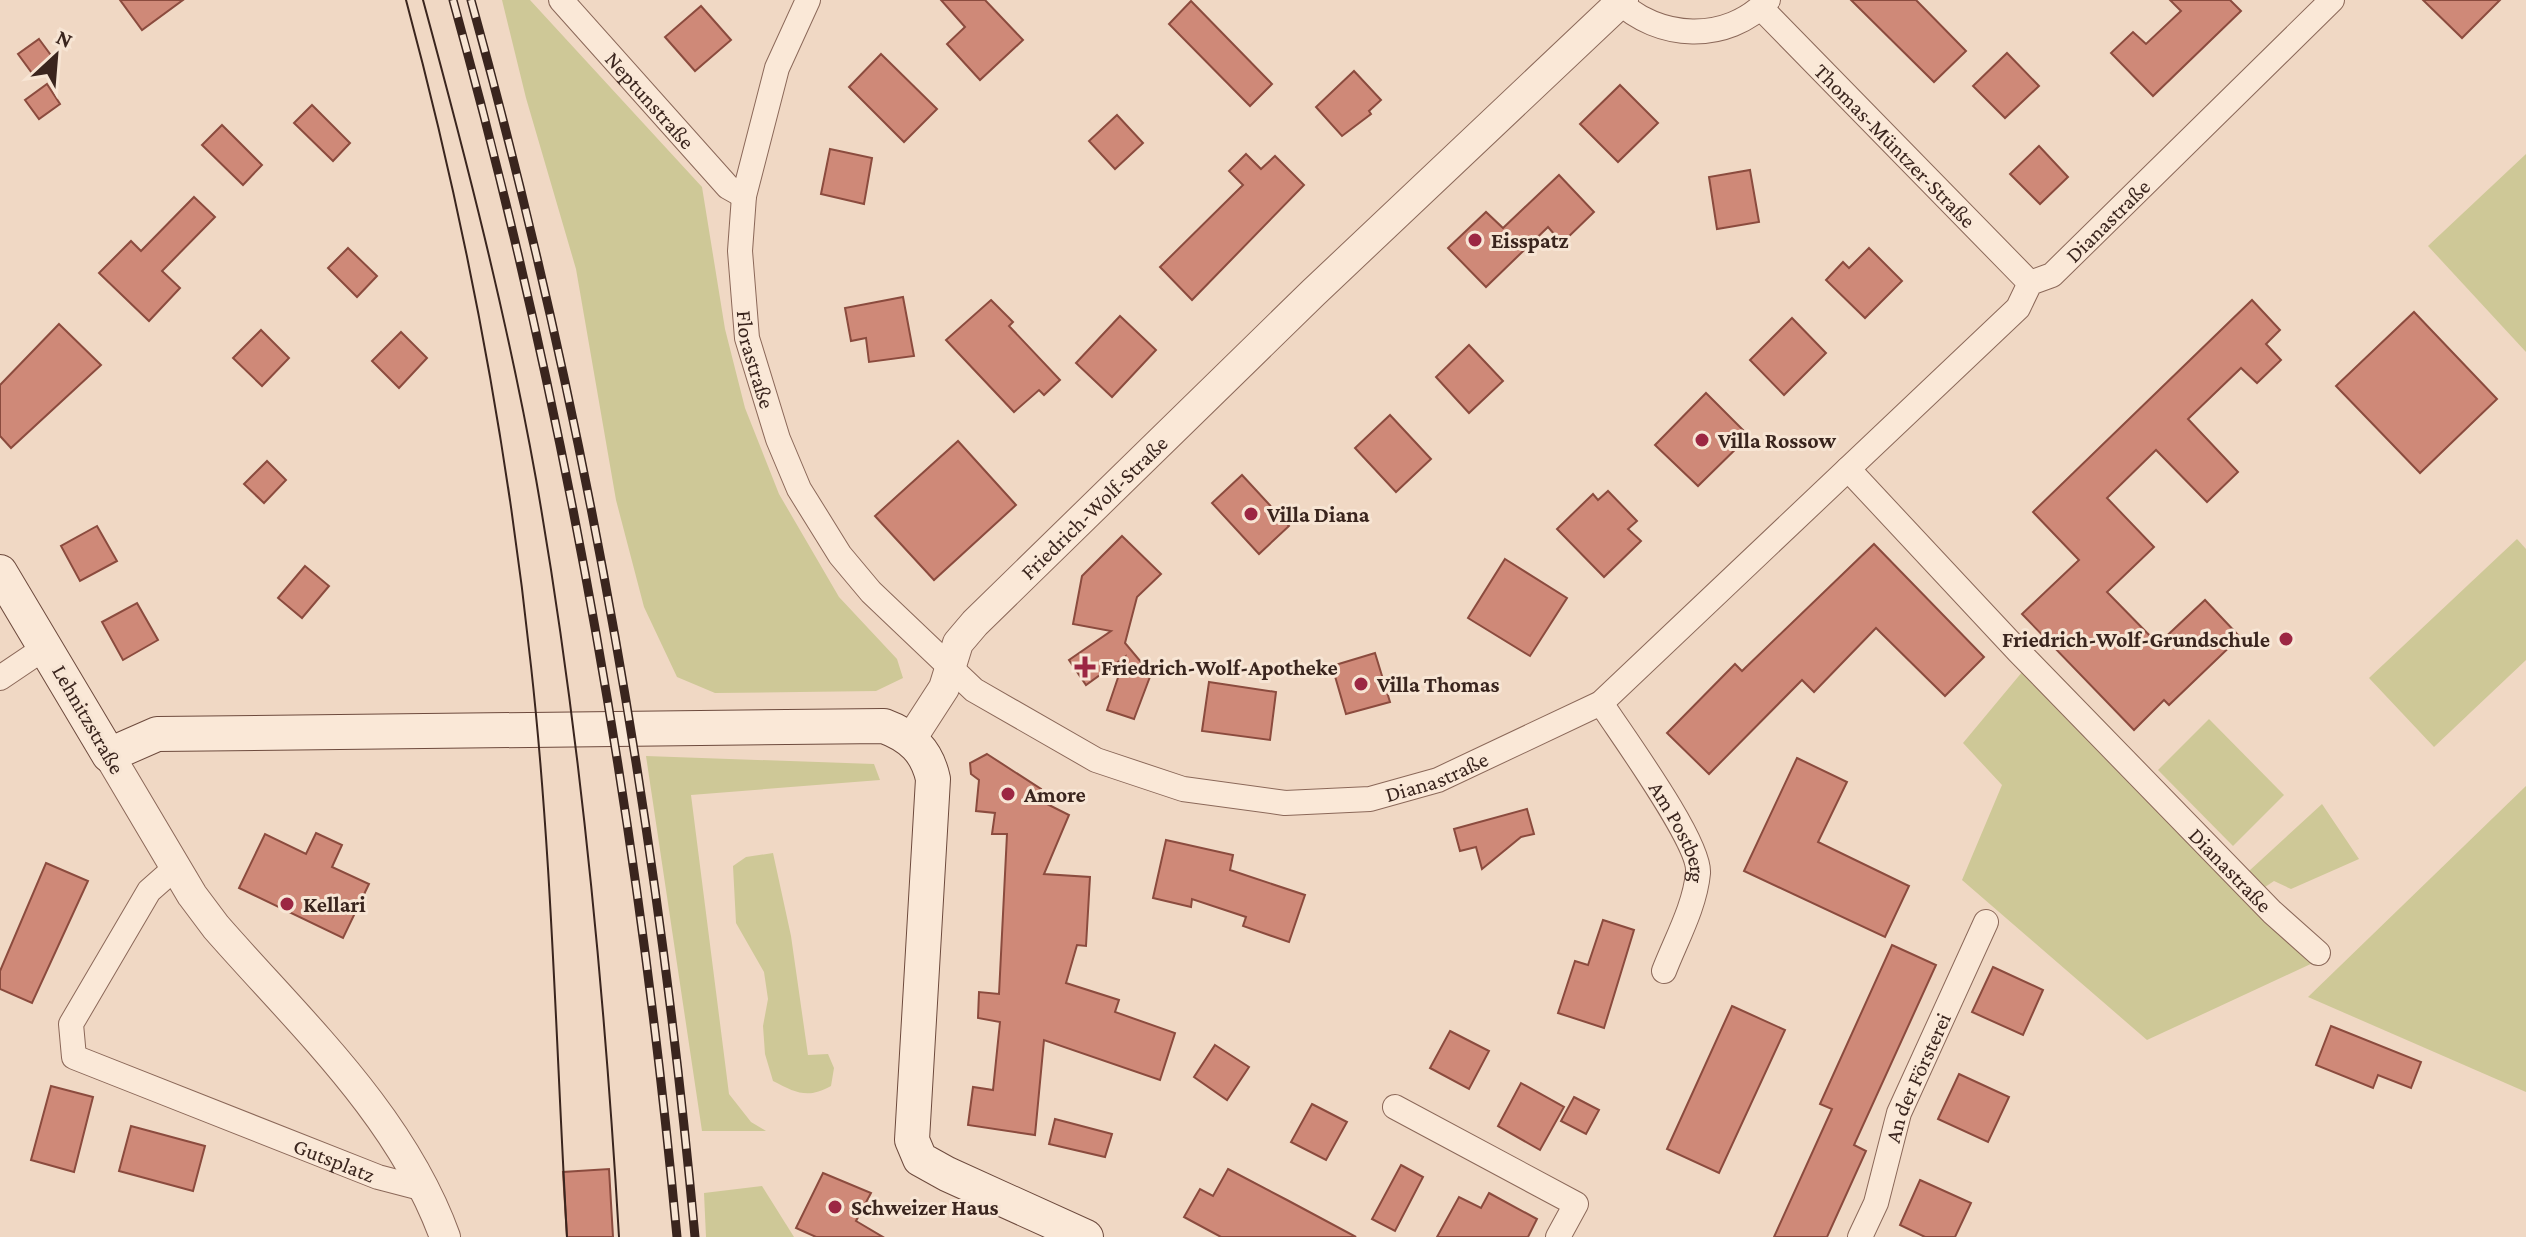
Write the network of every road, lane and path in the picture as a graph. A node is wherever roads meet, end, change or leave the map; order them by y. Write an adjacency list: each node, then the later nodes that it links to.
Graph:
1 (561, 0): 6 (street, Neptunstraße)
2 (808, 0): 6 (street, Florastraße)
3 (2332, 0): 7 (street, Dianastraße)
4 (1620, 1): 5 (street, Friedrich-Wolf-Straße); 11 (street, Friedrich-Wolf-Straße)
5 (1764, 4): 7 (street, Thomas-Müntzer-Straße)
6 (744, 196): 11 (street, Florastraße)
7 (2030, 283): 8 (street, Dianastraße)
8 (1848, 469): 13 (street, Dianastraße); 18 (street, Dianastraße)
9 (0, 572): 10 (main road, Lehnitzstraße)
10 (46, 647): 12 (street); 15 (main road, Lehnitzstraße)
11 (949, 669): 13 (street, Dianastraße); 14 (street, Friedrich-Wolf-Straße)
12 (0, 678)
13 (1601, 703): 19 (street, Am Postberg)
14 (911, 739): 15 (main road); 23 (main road)
15 (109, 755): 16 (street, Lehnitzstraße)
16 (175, 868): 21 (street, Gutsplatz); 21 (street, Gutsplatz)
17 (1986, 922): 25 (street, An der Försterei)
18 (2318, 953)
19 (1664, 971)
20 (1395, 1107): 24 (street)
21 (424, 1189): 22 (street)
22 (445, 1237)
23 (1086, 1237)
24 (1558, 1237)
25 (1860, 1237)

